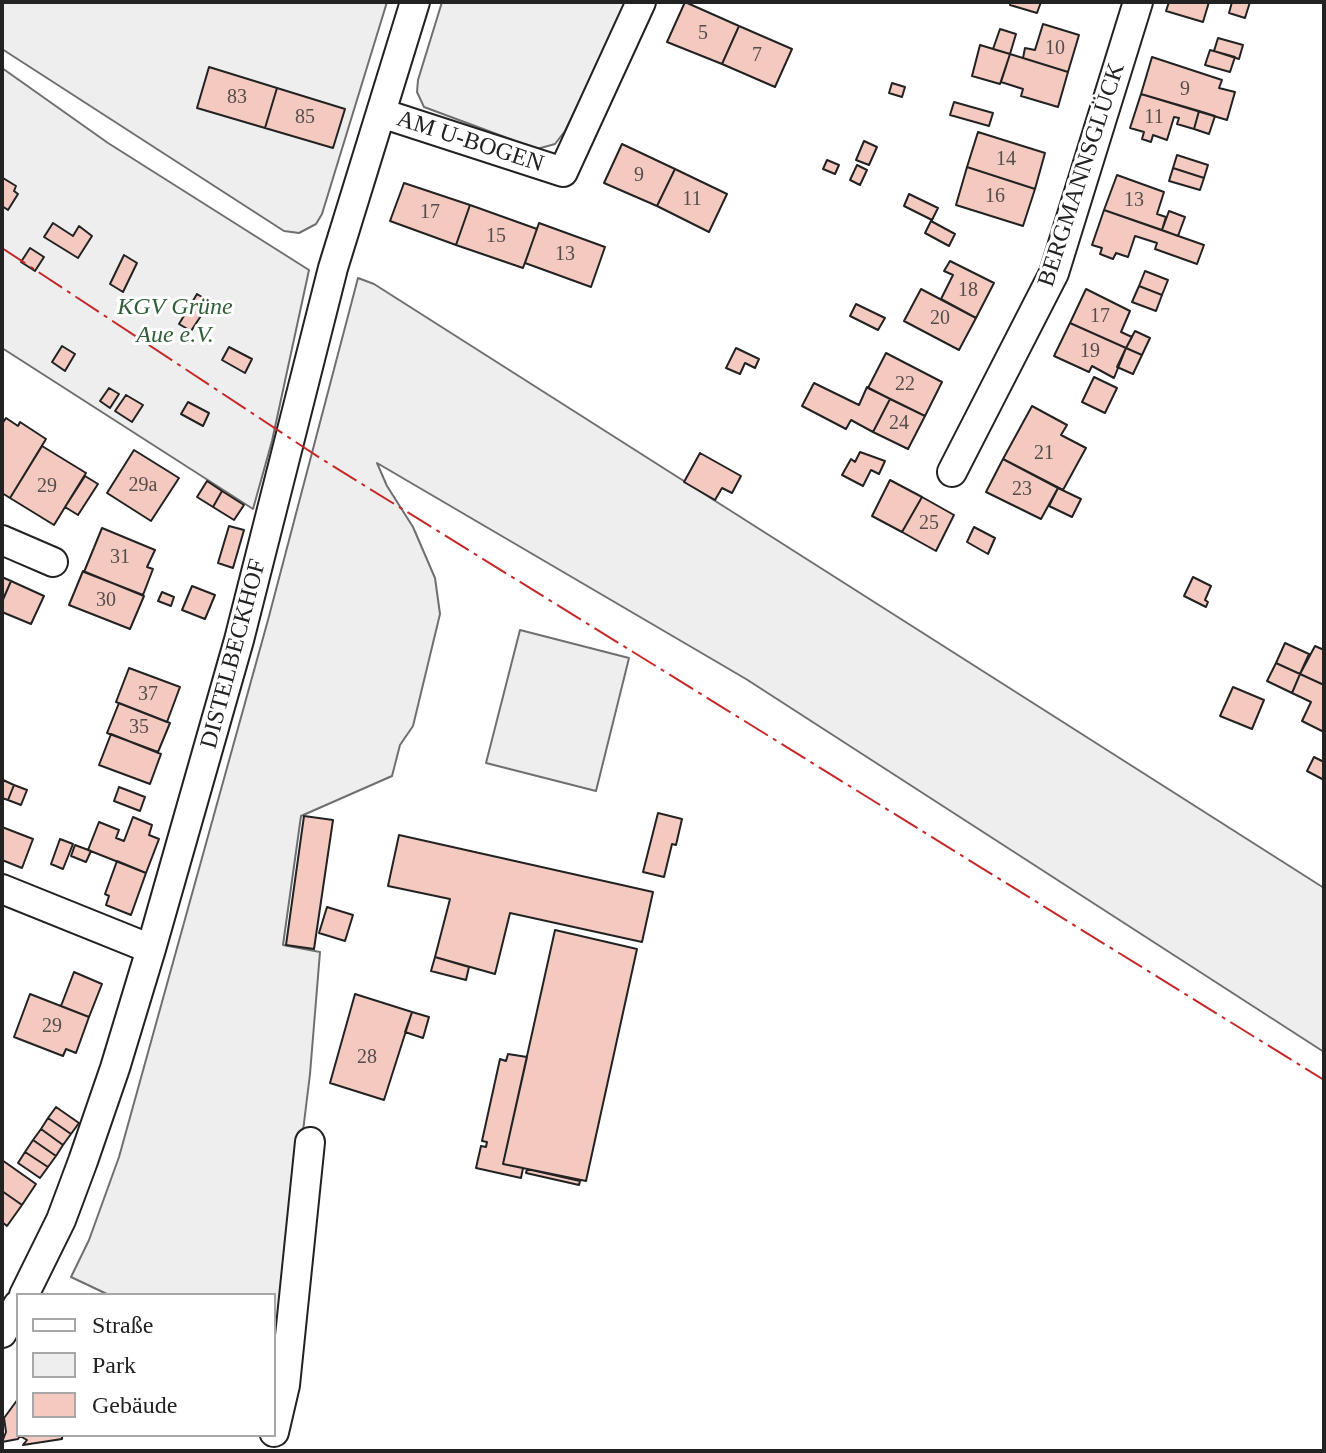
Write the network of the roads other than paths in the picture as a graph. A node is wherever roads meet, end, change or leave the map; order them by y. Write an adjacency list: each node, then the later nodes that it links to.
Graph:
1 (415, 2): 4 (street, DISTELBECKHOF)
2 (641, 2): 4 (street, AM U-BOGEN)
3 (1138, 2): 5 (street, BERGMANNSGLÜCK)
4 (381, 113): 9 (street, DISTELBECKHOF)
5 (952, 472)
6 (2, 540): 7 (street)
7 (53, 562)
8 (2, 889): 9 (street)
9 (151, 949): 11 (street, DISTELBECKHOF)
10 (310, 1142): 14 (street)
11 (25, 1293)
12 (16, 1308): 13 (street)
13 (2, 1333)
14 (276, 1424)

